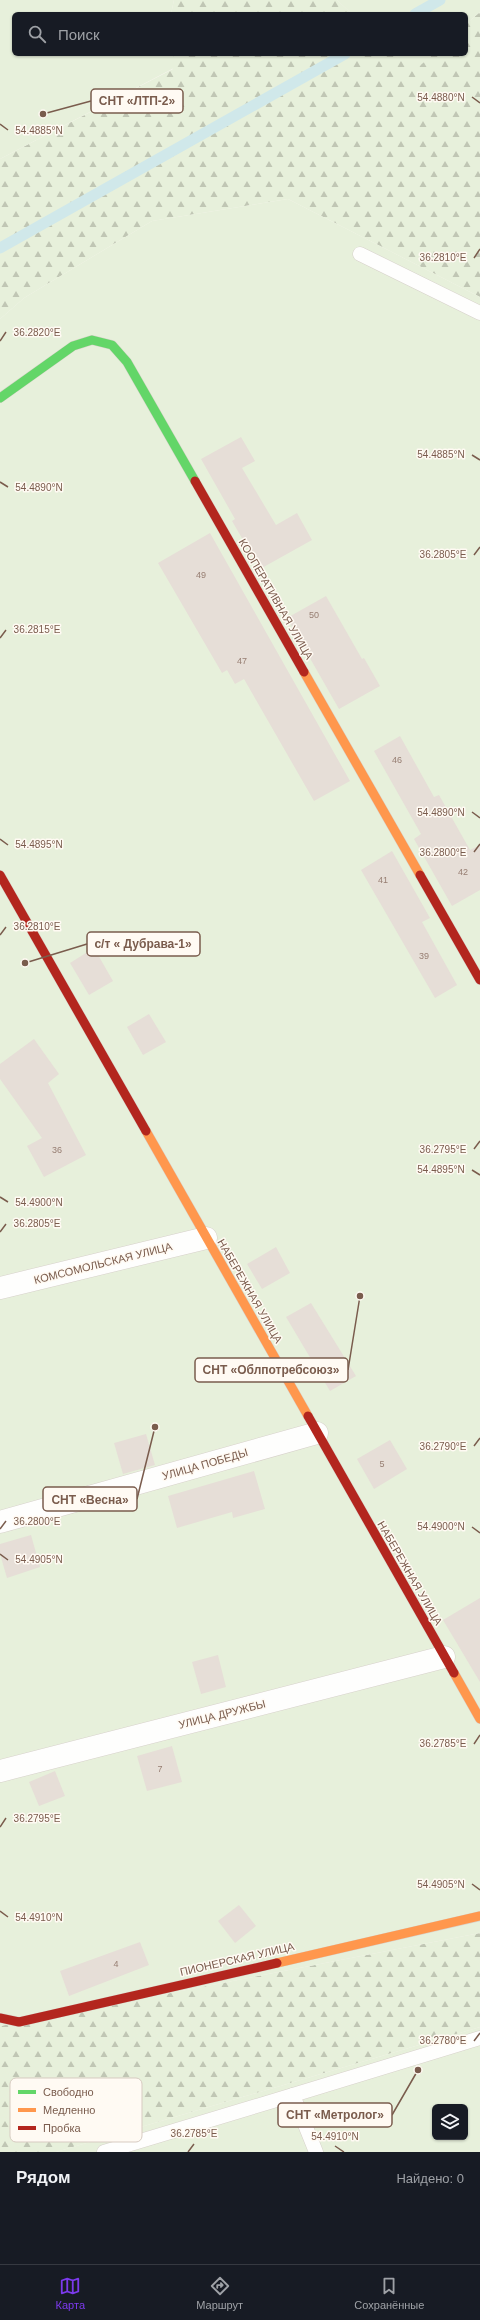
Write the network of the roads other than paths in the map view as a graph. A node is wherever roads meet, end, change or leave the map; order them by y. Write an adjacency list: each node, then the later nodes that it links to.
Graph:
1 (360, 254): 2 (lane)
2 (480, 313)
3 (0, 398): 5 (street, КООПЕРАТИВНАЯ УЛИЦА)
4 (0, 875): 6 (street, НАБЕРЕЖНАЯ УЛИЦА)
5 (480, 980)
6 (206, 1238): 7 (street, КОМСОМОЛЬСКАЯ УЛИЦА); 8 (street, НАБЕРЕЖНАЯ УЛИЦА)
7 (0, 1288)
8 (317, 1433): 9 (street, УЛИЦА ПОБЕДЫ); 10 (street, НАБЕРЕЖНАЯ УЛИЦА)
9 (0, 1522)
10 (444, 1657): 11 (street, НАБЕРЕЖНАЯ УЛИЦА); 12 (street, УЛИЦА ДРУЖБЫ)
11 (480, 1720)
12 (0, 1771)
13 (480, 1916): 14 (street, ПИОНЕРСКАЯ УЛИЦА)
14 (0, 2018)
15 (480, 2038): 16 (lane)
16 (293, 2095): 17 (lane); 20 (lane)
17 (142, 2141)
18 (137, 2142): 19 (lane)
19 (104, 2152)
20 (316, 2152)

